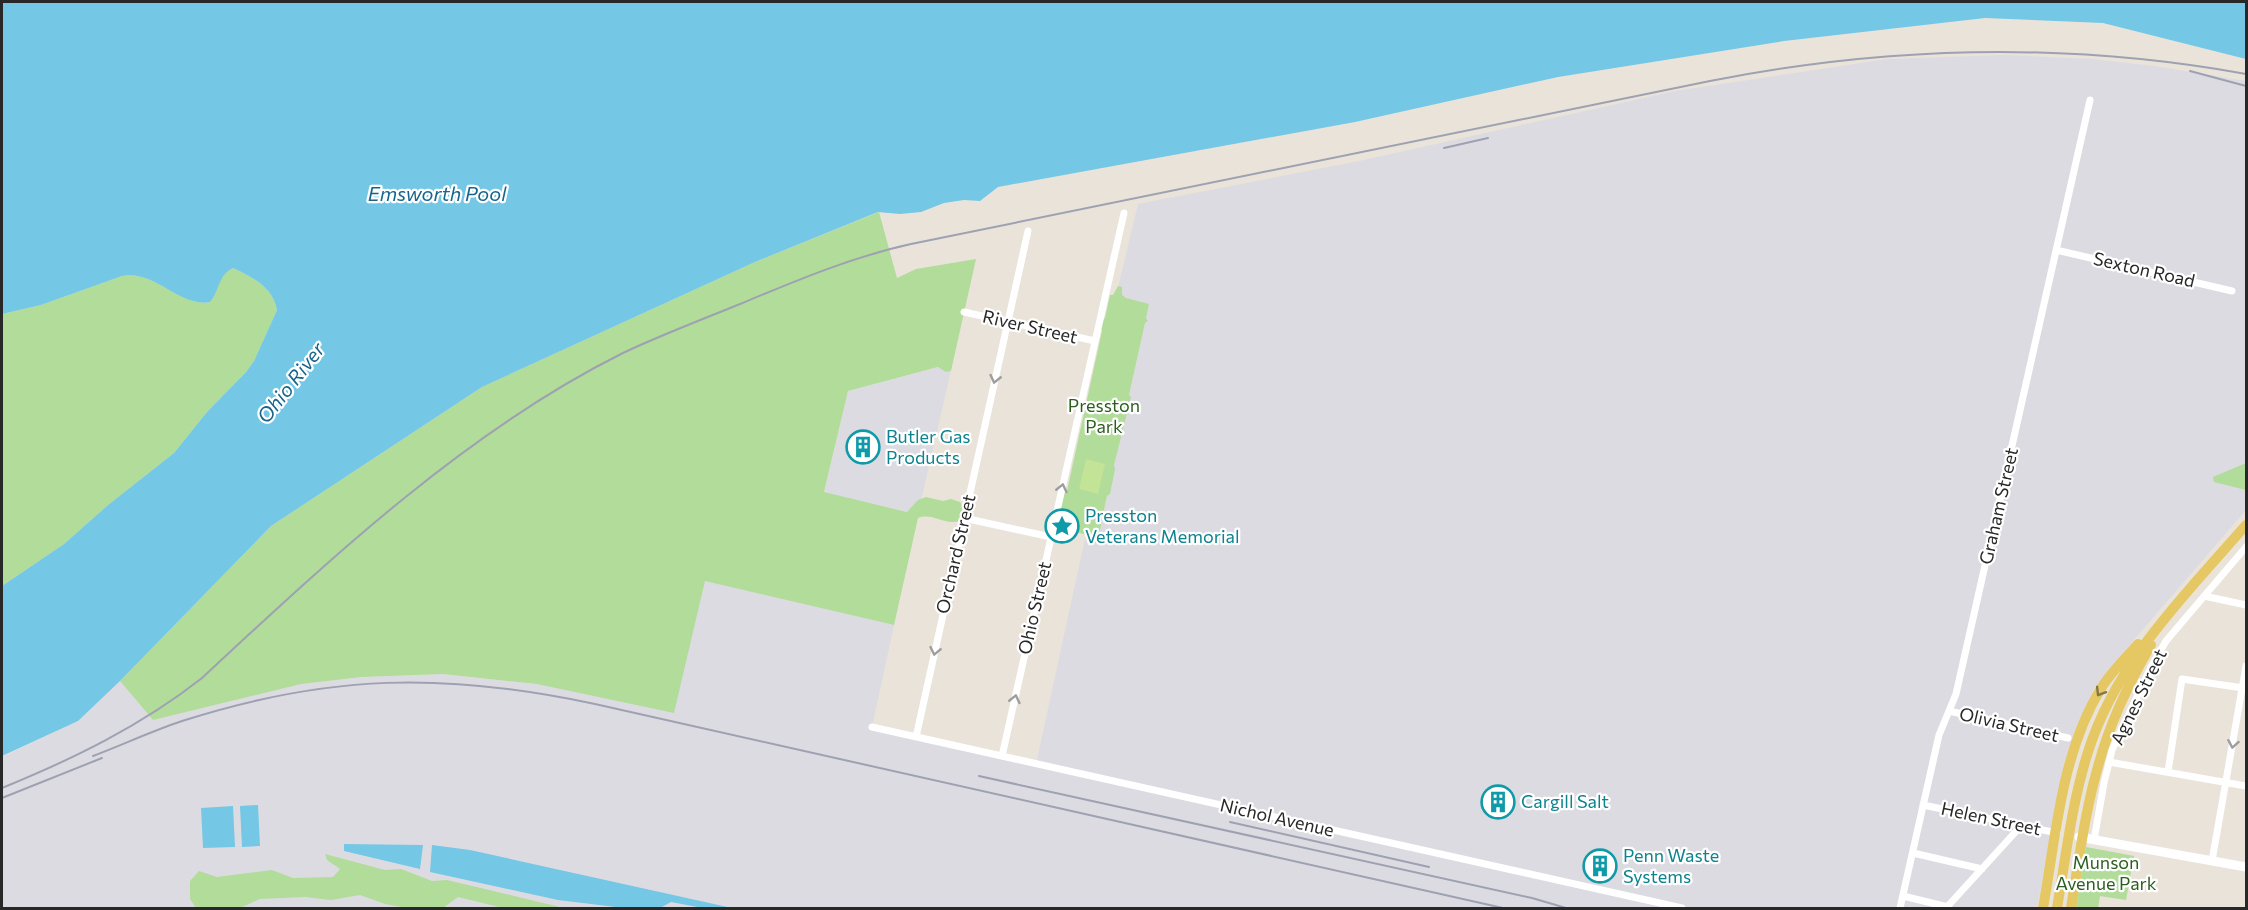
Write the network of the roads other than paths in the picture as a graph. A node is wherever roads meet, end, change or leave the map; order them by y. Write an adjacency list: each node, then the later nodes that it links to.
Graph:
1 (2090, 100): 4 (street, Graham Street)
2 (1124, 213): 8 (street, Ohio Street)
3 (1028, 231): 7 (street, Orchard Street)
4 (2056, 250): 5 (street, Sexton Road); 18 (street, Graham Street)
5 (2232, 291)
6 (964, 312): 7 (street, River Street)
7 (1008, 322): 8 (street, River Street); 9 (street, Orchard Street, one-way to 9)
8 (1095, 341): 11 (street, Ohio Street, one-way to 8)
9 (964, 518): 11 (street); 20 (street, Orchard Street, one-way to 20)
10 (2247, 525): 15 (main road)
11 (1051, 537): 22 (street, Ohio Street, one-way to 11)
12 (2247, 547): 13 (street, Agnes Street)
13 (2204, 596): 14 (street); 23 (street, Agnes Street)
14 (2247, 605)
15 (2168, 618): 29 (main road, one-way to 29); 30 (main road); 40 (main road)
16 (2247, 666): 17 (street)
17 (2243, 688): 24 (street); 25 (street, one-way to 25)
18 (1949, 711): 21 (street, Olivia Street); 27 (street, Graham Street)
19 (872, 727): 20 (street, Nichol Avenue)
20 (916, 737): 22 (street, Nichol Avenue)
21 (2068, 738)
22 (1002, 756): 37 (street, Nichol Avenue)
23 (2109, 762): 24 (street); 30 (street, Agnes Street)
24 (2168, 772): 25 (street)
25 (2226, 783): 26 (street); 32 (street)
26 (2247, 786)
27 (1923, 805): 28 (street, Helen Street); 31 (street, Graham Street)
28 (2020, 826): 29 (street, Helen Street); 34 (street)
29 (2058, 833): 39 (main road)
30 (2086, 838): 32 (street); 41 (main road)
31 (1913, 853): 34 (street); 35 (street, Graham Street)
32 (2212, 861): 33 (street)
33 (2247, 867)
34 (1982, 869): 36 (street)
35 (1903, 896): 36 (street); 38 (street, Graham Street)
36 (1947, 908)
37 (1682, 909)
38 (1900, 909)
39 (2043, 909)
40 (2057, 909)
41 (2070, 909)

